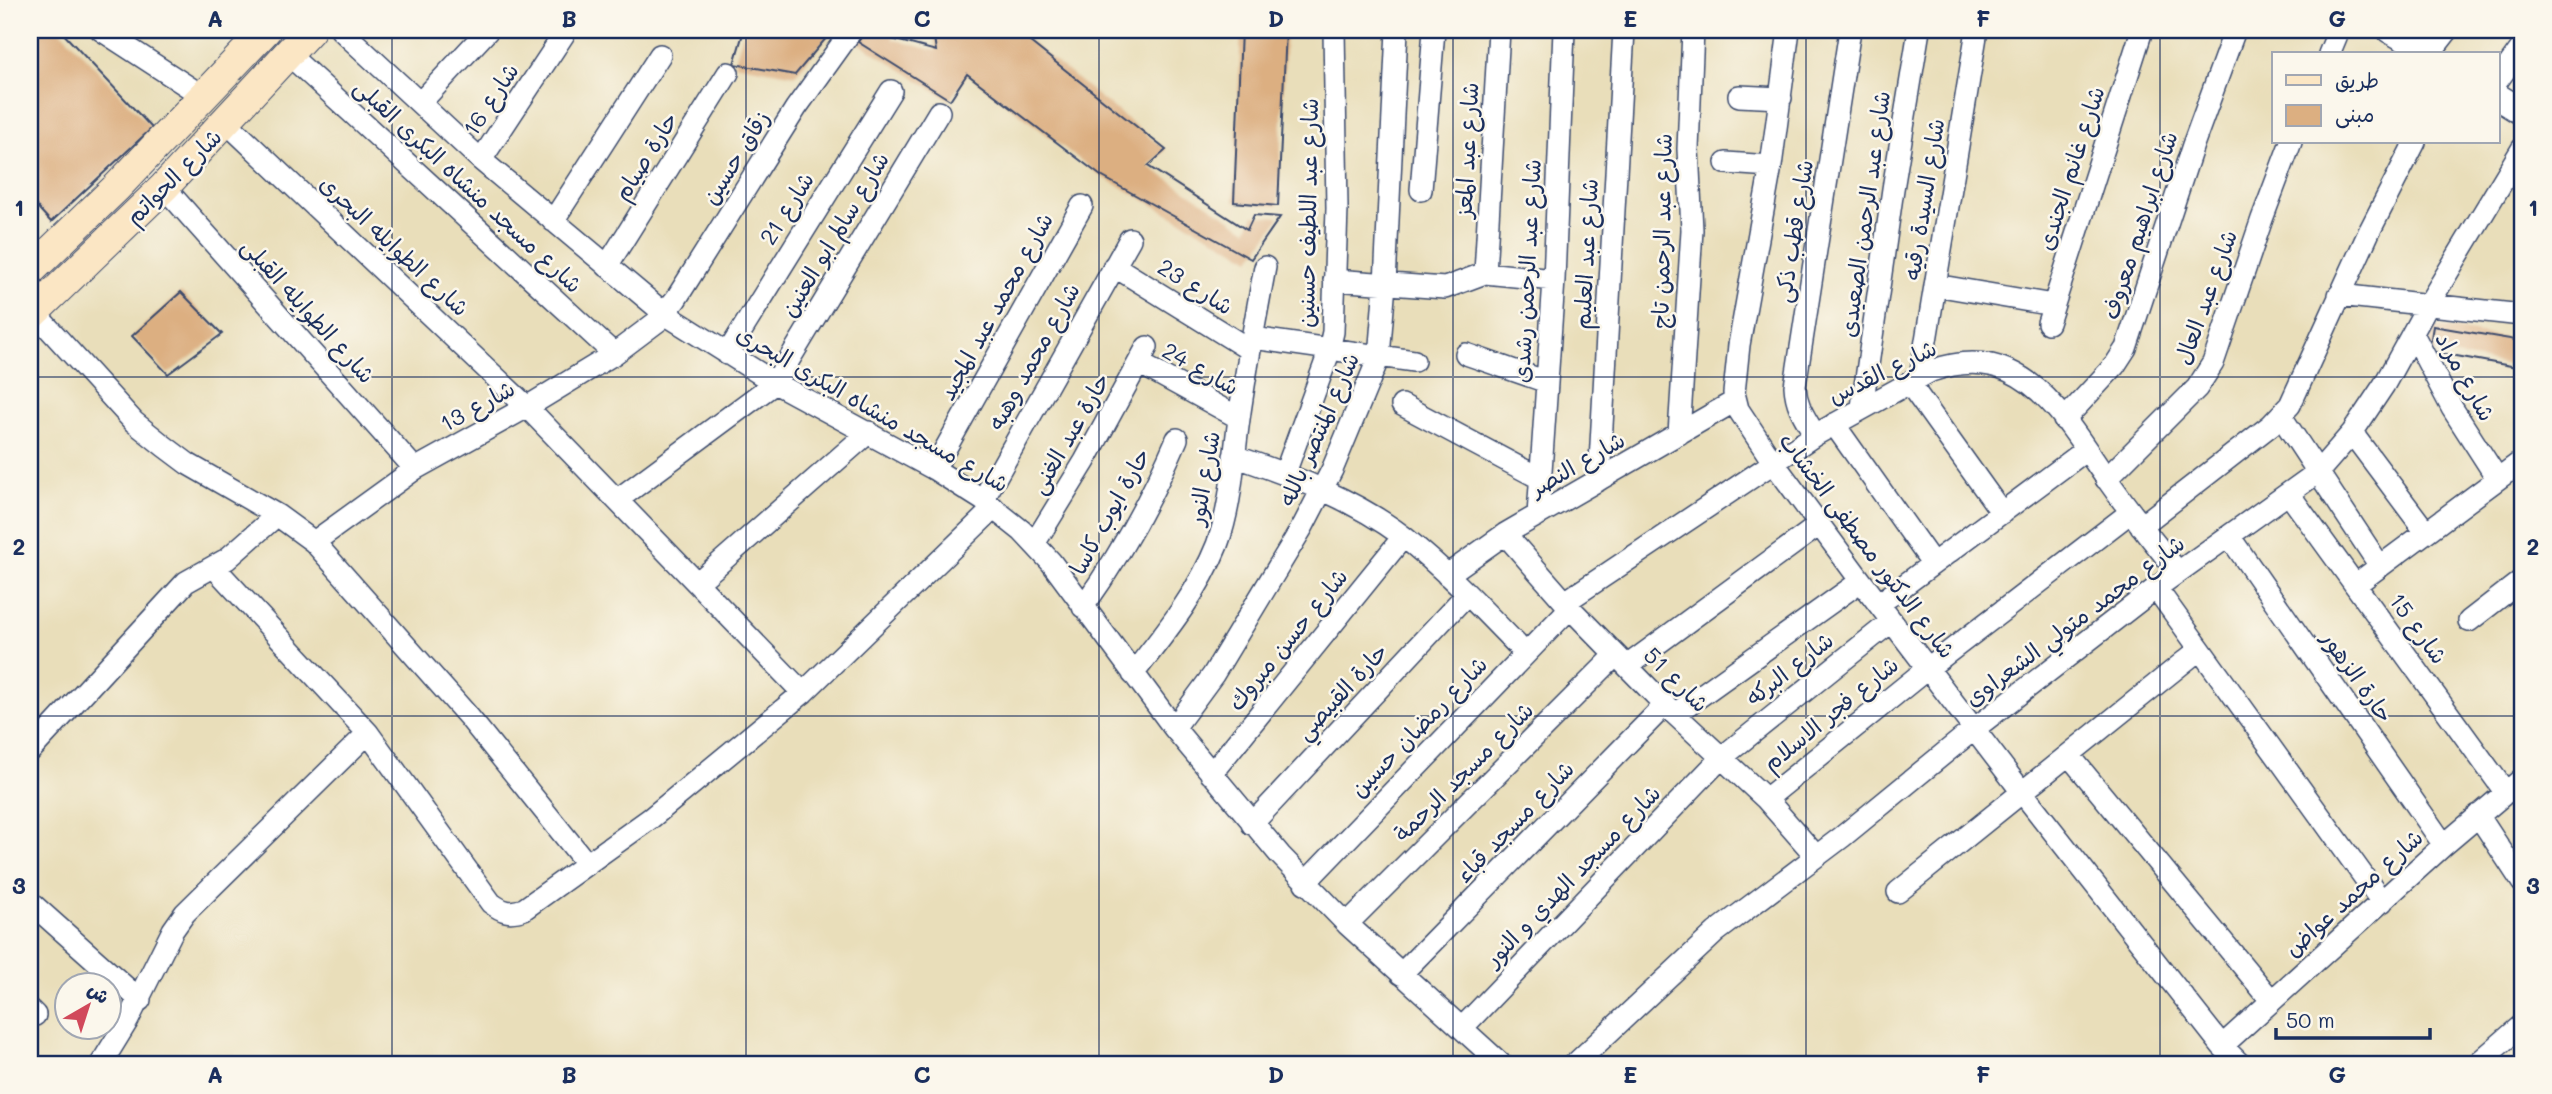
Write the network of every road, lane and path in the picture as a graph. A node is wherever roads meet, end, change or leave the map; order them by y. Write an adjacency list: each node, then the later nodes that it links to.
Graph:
1 (101, 30): 34 (street)
2 (266, 30): 34 (main road, شارع الحواتم)
3 (310, 30): 28 (main road, شارع الحواتم)
4 (341, 30): 37 (street, شارع مسجد منشاه البكرى البحرى)
5 (488, 30): 37 (street)
6 (852, 30): 66 (street, زقاق حسين)
7 (1334, 30): 59 (street, شارع عبد اللطيف حسنين)
8 (1397, 30): 61 (street, شارع المنتصر بالله)
9 (1434, 30): 49 (street)
10 (1499, 30): 58 (street, شارع عبد المعز)
11 (1564, 30): 60 (street, شارع عبد الرحمن رشدى)
12 (1624, 30): 103 (street, شارع عبد العليم)
13 (1693, 30): 90 (street, شارع عبد الرحمن تاج)
14 (1788, 30): 36 (street)
15 (1850, 30): 87 (street, شارع قطب ذكى)
16 (1919, 30): 83 (street, شارع عبد الرحمن الصعيدى)
17 (1977, 30): 62 (street, شارع السيدة رقيه)
18 (2142, 30): 62 (street, شارع غانم الجندى)
19 (2235, 30): 86 (street, شارع ابراهيم معروف)
20 (2339, 30): 25 (street)
21 (2390, 30): 26 (street)
22 (2446, 30): 27 (street)
23 (566, 31): 44 (street, شارع 16)
24 (2522, 47): 31 (street)
25 (2330, 52)
26 (2428, 52)
27 (2432, 52)
28 (288, 54): 40 (main road, شارع الحواتم); 71 (street, شارع مسجد منشاه البكرى القبلى)
29 (660, 55): 52 (street)
30 (728, 73): 54 (street, حارة صيام)
31 (2500, 77)
32 (891, 91): 72 (street, شارع 21)
33 (1739, 96): 36 (street)
34 (204, 97): 47 (main road, شارع الحواتم)
35 (2500, 97): 39 (street)
36 (1781, 98): 46 (street)
37 (420, 103): 44 (street, شارع مسجد منشاه البكرى البحرى)
38 (939, 112): 79 (street, شارع سالم ابو العنين)
39 (2522, 112)
40 (226, 122): 48 (main road, شارع الحواتم); 82 (street, شارع الطوايله البحرى)
41 (2290, 144): 102 (street, شارع عبد العال)
42 (2414, 144): 63 (street, شارع فجر الاسلام)
43 (2522, 149): 64 (street, شارع محمد متولي الشعراوى)
44 (481, 160): 52 (street, شارع مسجد منشاه البكرى البحرى)
45 (1726, 163): 46 (street)
46 (1771, 166): 80 (street)
47 (117, 187): 51 (main road); 57 (main road, شارع الحواتم)
48 (164, 187): 51 (main road, شارع الحواتم); 96 (street, شارع الطوايله القبلى)
49 (1421, 190)
50 (1082, 206): 97 (street, شارع محمد عبد المجيد)
51 (140, 210): 65 (main road, شارع الحواتم)
52 (553, 221): 54 (street, شارع مسجد منشاه البكرى البحرى)
53 (1130, 239): 55 (street, شارع محمد وهبه)
54 (607, 266): 66 (street, شارع مسجد منشاه البكرى البحرى)
55 (1114, 266): 69 (street, شارع 23); 107 (street, شارع محمد وهبه)
56 (1265, 267): 69 (street, شارع النور)
57 (30, 271)
58 (1485, 273): 60 (street); 61 (street)
59 (1334, 279): 61 (street); 70 (street, شارع عبد اللطيف حسنين)
60 (1554, 280): 78 (street, شارع عبد الرحمن رشدى)
61 (1385, 284): 75 (street, شارع المنتصر بالله)
62 (1936, 285): 77 (street, شارع السيدة رقيه)
63 (2339, 295): 64 (street); 84 (street, شارع فجر الاسلام)
64 (2428, 305): 67 (street); 68 (street, شارع محمد متولي الشعراوى)
65 (32, 314): 109 (street)
66 (665, 314): 71 (street, شارع 13); 72 (street, شارع مسجد منشاه البكرى البحرى)
67 (2522, 315)
68 (2413, 334): 89 (street, شارع محمد متولي الشعراوى); 100 (street, شارع مراد)
69 (1251, 344): 70 (street); 85 (street, شارع النور)
70 (1329, 349): 75 (street); 99 (street, شارع عبد اللطيف حسنين)
71 (614, 354): 82 (street, شارع 13)
72 (727, 354): 79 (street, شارع مسجد منشاه البكرى البحرى)
73 (1466, 354): 78 (street)
74 (1143, 355): 85 (street, شارع 24); 118 (street, حارة عبد الغنى)
75 (1379, 356): 76 (street); 104 (street, شارع المنتصر بالله)
76 (1414, 361)
77 (1914, 380): 83 (street, شارع القدس); 86 (street, شارع القدس); 108 (street)
78 (1547, 382): 101 (street, شارع عبد الرحمن رشدى)
79 (775, 383): 88 (street, شارع مسجد منشاه البكرى البحرى); 106 (street)
80 (1735, 401): 90 (street, شارع النصر); 95 (street, شارع الدكتور مصطفى الخشاب)
81 (1402, 405): 101 (street)
82 (527, 407): 96 (street, شارع 13); 106 (street, شارع الطوايله البحرى)
83 (1863, 407): 87 (street, شارع القدس)
84 (2281, 416): 98 (street); 111 (street, شارع فجر الاسلام)
85 (1239, 418): 93 (street, شارع النور)
86 (2064, 420): 92 (street, شارع القدس)
87 (1825, 429): 95 (street, شارع القدس); 119 (street, شارع قطب ذكى)
88 (869, 432): 97 (street, شارع مسجد منشاه البكرى البحرى); 126 (street)
89 (2352, 433): 98 (street, شارع محمد متولي الشعراوى); 113 (street)
90 (1679, 434): 103 (street, شارع النصر)
91 (1177, 439): 131 (street, حارة ايوب كاسا)
92 (2086, 450): 102 (street, شارع القدس); 108 (street, شارع البركه)
93 (1234, 456): 99 (street); 138 (street, شارع النور)
94 (2522, 461): 100 (street)
95 (1773, 462): 112 (street, شارع الدكتور مصطفى الخشاب); 130 (street, شارع القدس)
96 (415, 469): 117 (street, شارع 13)
97 (934, 469): 107 (street, شارع مسجد منشاه البكرى البحرى)
98 (2318, 471): 105 (street, شارع محمد متولي الشعراوى); 120 (street)
99 (1285, 473): 104 (street)
100 (2497, 478): 113 (street)
101 (1541, 479): 110 (street, شارع عبد الرحمن رشدى)
102 (2106, 479): 111 (street, شارع القدس)
103 (1599, 480): 110 (street, شارع النصر)
104 (1323, 489): 116 (street); 141 (street, شارع المنتصر بالله)
105 (2289, 494): 115 (street, شارع محمد متولي الشعراوى); 127 (street, شارع 15)
106 (617, 500): 126 (street, شارع الطوايله البحرى)
107 (989, 504): 118 (street, شارع مسجد منشاه البكرى البحرى); 139 (street, شارع محمد وهبه)
108 (2002, 513): 119 (street, شارع البركه)
109 (277, 515): 117 (street); 121 (street)
110 (1538, 516): 114 (street, شارع النصر)
111 (2136, 519): 122 (street, شارع القدس); 137 (street, شارع فجر الاسلام)
112 (1819, 525): 125 (street, شارع الدكتور مصطفى الخشاب); 136 (street, شارع مسجد الرحمة)
113 (2426, 532): 120 (street)
114 (1505, 534): 123 (street, شارع النصر); 130 (street, شارع 51)
115 (2229, 536): 122 (street, شارع محمد متولي الشعراوى); 153 (street, حارة الزهور)
116 (1404, 537): 123 (street); 147 (street, شارع حسن مبروك)
117 (314, 542): 155 (street)
118 (1034, 544): 131 (street, شارع مسجد منشاه البكرى البحرى)
119 (1933, 564): 132 (street, شارع البركه)
120 (2381, 566): 127 (street)
121 (214, 567): 143 (street); 144 (street)
122 (2178, 572): 128 (street, شارع محمد متولي الشعراوى)
123 (1447, 575): 129 (street)
124 (2522, 580): 133 (street)
125 (1861, 581): 132 (street, شارع الدكتور مصطفى الخشاب); 140 (street, شارع مسجد قباء)
126 (697, 583): 139 (street, شارع الطوايله البحرى)
127 (2355, 585): 148 (street, شارع 15)
128 (2156, 588): 134 (street); 142 (street, شارع محمد متولي الشعراوى)
129 (1467, 594): 135 (street); 152 (street, حارة القبيصي)
130 (1568, 605): 135 (street, شارع رمضان حسين); 136 (street, شارع 51)
131 (1083, 607): 138 (street, شارع مسجد منشاه البكرى البحرى)
132 (1885, 613): 137 (street, شارع الدكتور مصطفى الخشاب); 146 (street, شارع البركه)
133 (2469, 621)
134 (2200, 649): 145 (street); 160 (street)
135 (1525, 653): 157 (street, شارع رمضان حسين)
136 (1622, 661): 140 (street, شارع 51); 161 (street, شارع مسجد الرحمة)
137 (1928, 668): 142 (street, شارع الدكتور مصطفى الخشاب); 150 (street, شارع فجر الاسلام)
138 (1133, 674): 141 (street, شارع مسجد منشاه البكرى البحرى)
139 (803, 693): 155 (street, شارع محمد وهبه)
140 (1670, 710): 146 (street, شارع 51); 162 (street, شارع مسجد قباء)
141 (1174, 728): 147 (street, شارع مسجد منشاه البكرى البحرى)
142 (1974, 729): 149 (street, شارع الدكتور مصطفى الخشاب); 154 (street, شارع محمد متولي الشعراوى)
143 (368, 733): 155 (street, شارع محمد وهبه); 163 (street)
144 (30, 751)
145 (2069, 755): 149 (street); 164 (street)
146 (1721, 758): 150 (street, شارع 51); 166 (street, شارع مسجد الهدي و النور)
147 (1211, 774): 152 (street, شارع مسجد منشاه البكرى البحرى)
148 (2514, 786): 151 (street, شارع محمد عواض)
149 (2022, 792): 158 (street); 167 (street, شارع الدكتور مصطفى الخشاب)
150 (1766, 799): 154 (street, شارع 51)
151 (2478, 816): 153 (street, شارع محمد عواض); 156 (street)
152 (1252, 824): 157 (street, شارع مسجد منشاه البكرى البحرى)
153 (2444, 845): 160 (street, شارع محمد عواض)
154 (1816, 856): 170 (street, شارع محمد متولي الشعراوى)
155 (587, 864)
156 (2522, 882)
157 (1305, 883): 161 (street, شارع مسجد منشاه البكرى البحرى)
158 (1898, 892)
159 (30, 902): 163 (street)
160 (2382, 902): 164 (street, شارع محمد عواض)
161 (1347, 924): 162 (street, شارع مسجد منشاه البكرى البحرى)
162 (1401, 974): 166 (street, شارع مسجد منشاه البكرى البحرى)
163 (140, 1000): 168 (street)
164 (2271, 1000): 167 (street, شارع محمد عواض)
165 (2522, 1025): 172 (street)
166 (1462, 1028): 169 (street, شارع مسجد منشاه البكرى البحرى)
167 (2222, 1046): 171 (street, شارع الدكتور مصطفى الخشاب)
168 (101, 1064)
169 (1501, 1064)
170 (1575, 1064)
171 (2239, 1064)
172 (2477, 1064)

